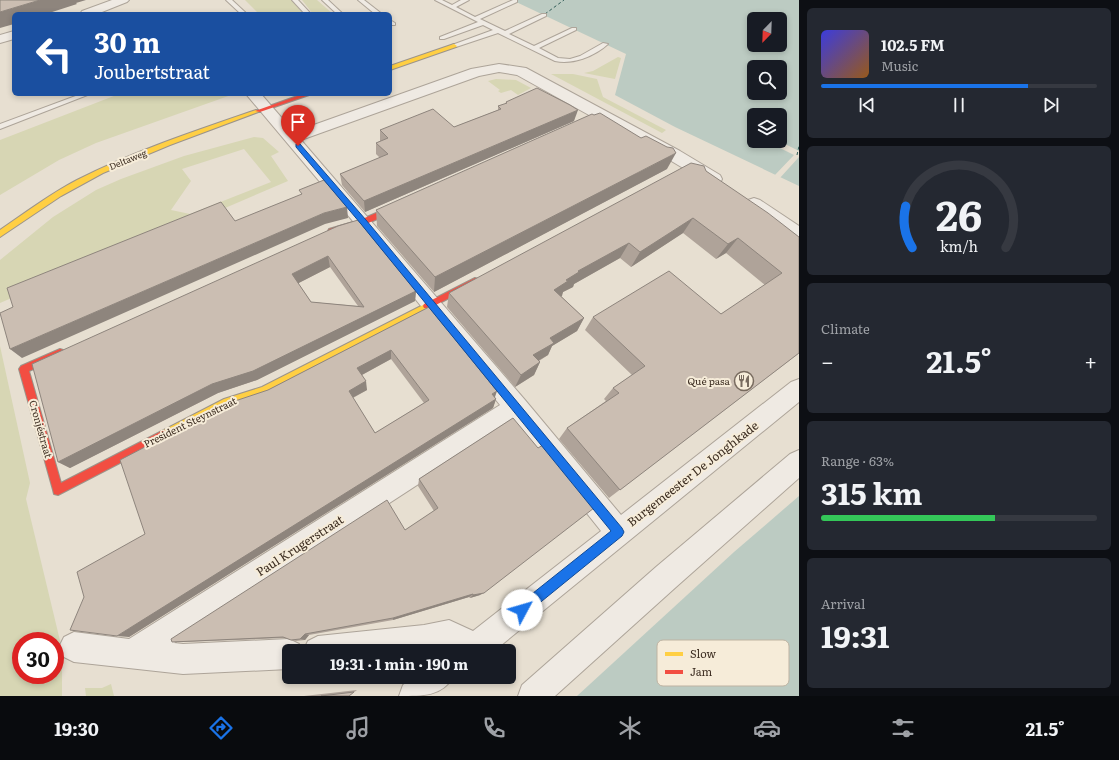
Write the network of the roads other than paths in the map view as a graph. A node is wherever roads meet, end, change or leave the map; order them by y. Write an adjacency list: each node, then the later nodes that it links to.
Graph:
1 (123, 0): 10 (street)
2 (229, 0): 11 (lane)
3 (295, 0): 12 (lane)
4 (325, 0): 13 (lane)
5 (361, 0): 14 (lane)
6 (438, 0): 9 (lane)
7 (466, 0): 9 (lane)
8 (515, 1): 16 (lane)
9 (451, 7): 16 (lane)
10 (91, 12)
11 (242, 12)
12 (306, 12)
13 (338, 12)
14 (377, 12)
15 (544, 15): 20 (lane)
16 (475, 19): 17 (lane)
17 (482, 23): 19 (lane); 23 (lane)
18 (574, 30): 26 (lane)
19 (497, 31): 20 (lane); 25 (lane)
20 (504, 34): 26 (lane)
21 (12, 36): 22 (street)
22 (0, 39)
23 (439, 39)
24 (605, 44): 26 (lane)
25 (454, 46): 27 (street)
26 (533, 49)
27 (392, 67)
28 (82, 96): 31 (lane)
29 (289, 96): 30 (street, Deltaweg)
30 (259, 99): 32 (street); 35 (street, Deltaweg)
31 (0, 127)
32 (293, 138): 34 (street); 37 (street)
33 (414, 199): 34 (street)
34 (363, 222): 36 (street); 39 (street)
35 (0, 234)
36 (326, 234)
37 (799, 235)
38 (486, 275): 39 (street, President Steynstraat)
39 (430, 305): 42 (street); 44 (street, President Steynstraat)
40 (67, 349): 44 (street, Cronjéstraat)
41 (799, 390): 45 (street, Burgemeester De Jonghkade)
42 (517, 407): 45 (street); 50 (street, Paul Krugerstraat)
43 (799, 462): 54 (street)
44 (58, 490)
45 (618, 532): 48 (street, Burgemeester De Jonghkade)
46 (380, 644): 47 (street, Burgemeester De Jonghkade)
47 (463, 644)
48 (479, 644)
49 (74, 647): 50 (street)
50 (133, 653): 51 (street)
51 (282, 654)
52 (429, 684): 53 (street)
53 (414, 696)
54 (533, 696)

